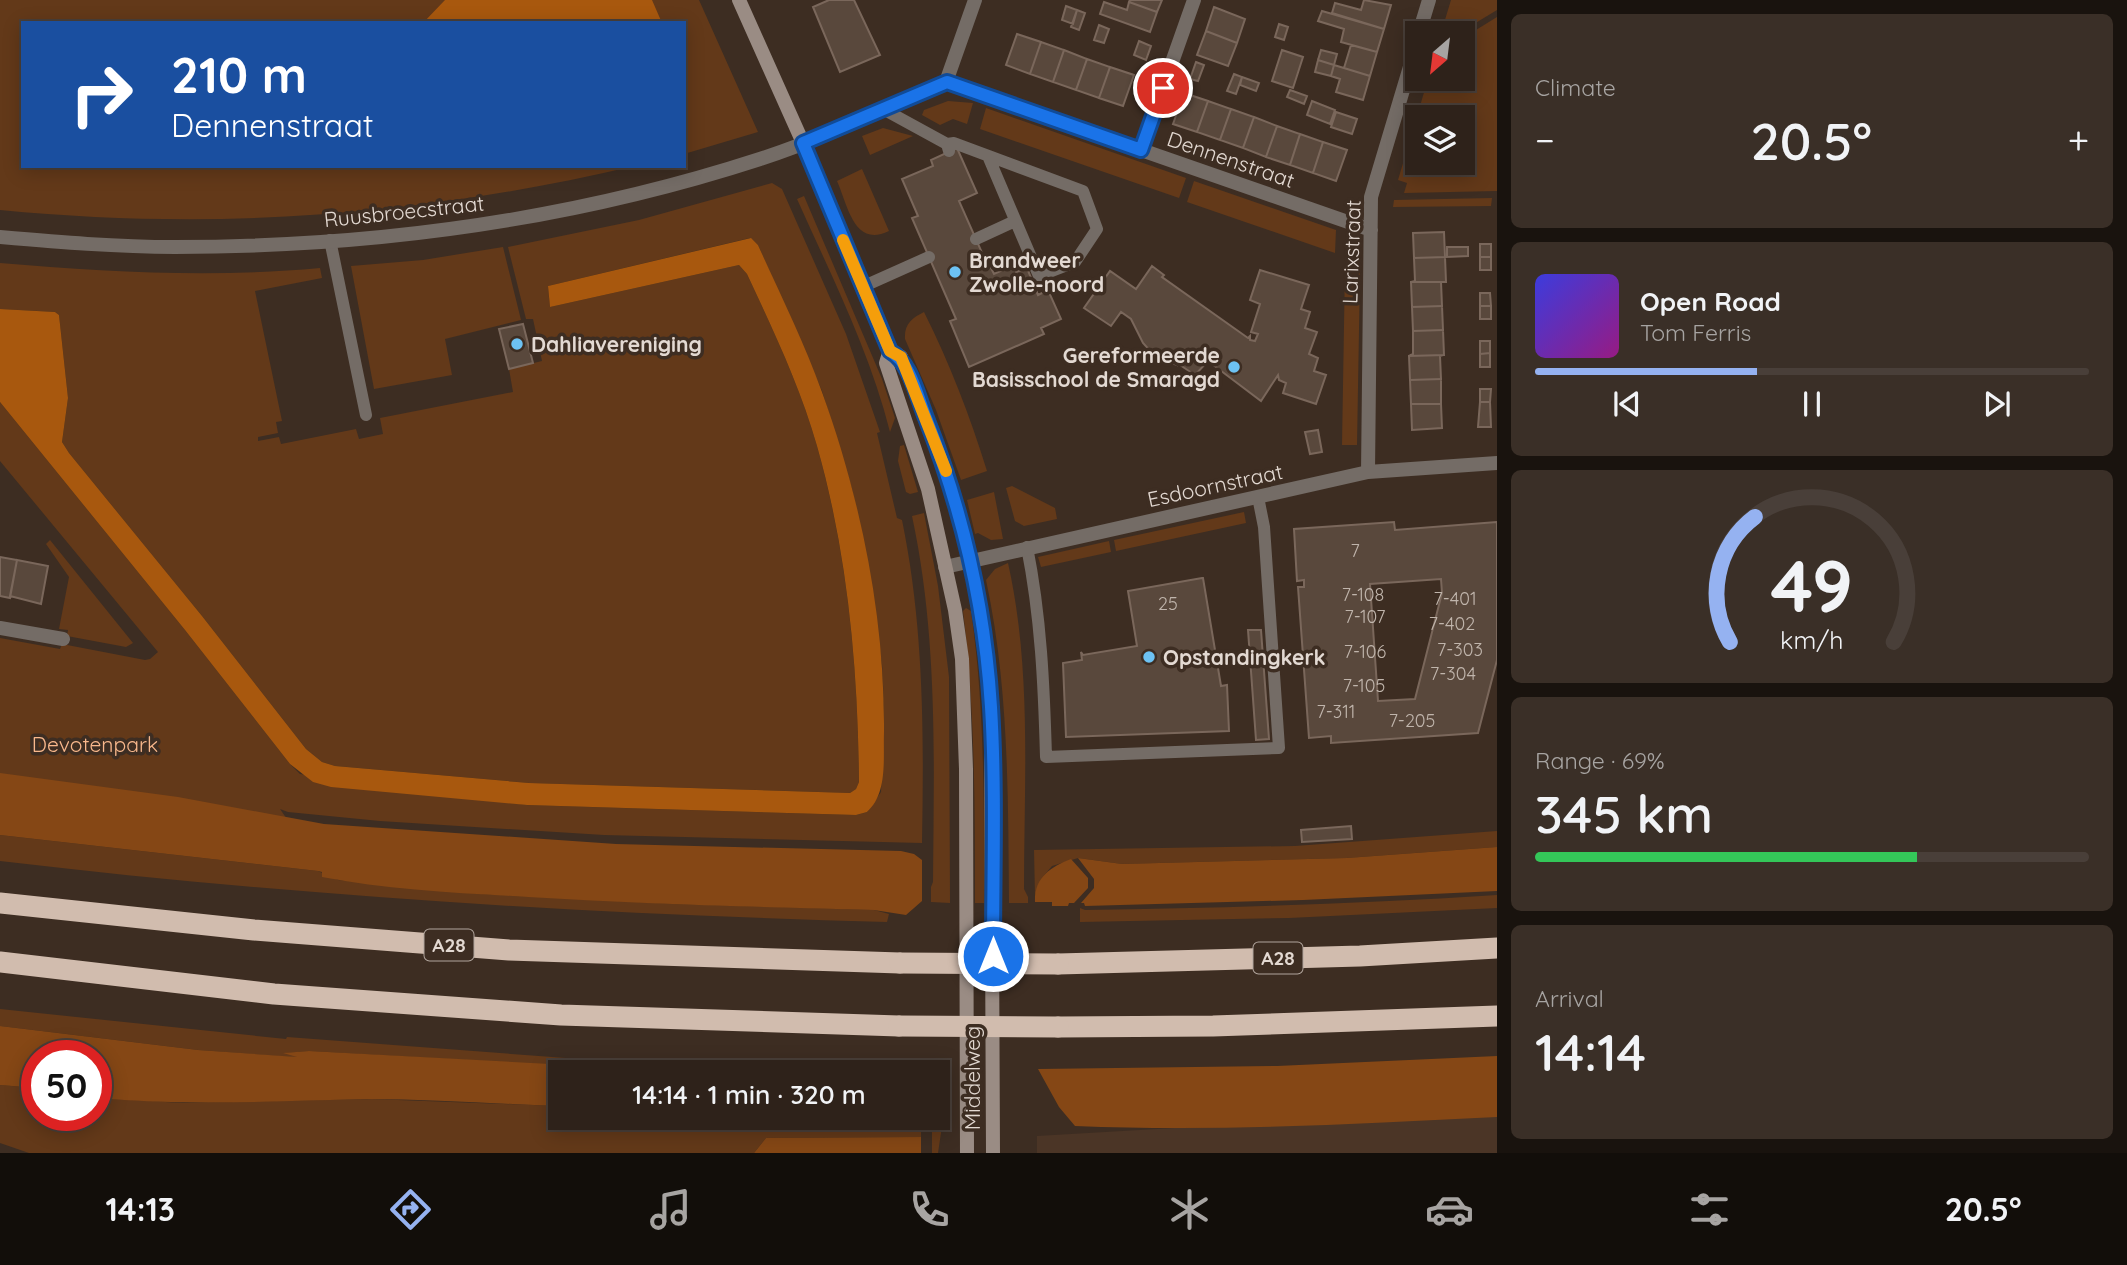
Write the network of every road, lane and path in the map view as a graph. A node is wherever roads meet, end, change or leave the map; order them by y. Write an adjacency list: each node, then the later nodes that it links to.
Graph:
1 (739, 0): 9 (main road, Middelweg)
2 (975, 0): 6 (street)
3 (1194, 0): 10 (street)
4 (1429, 0): 5 (street)
5 (1423, 21)
6 (947, 82): 8 (street); 10 (street, Dennenstraat)
7 (1405, 83): 13 (street, Larixstraat)
8 (883, 109): 9 (street); 11 (lane)
9 (803, 143): 16 (street, Ruusbroecstraat); 18 (main road, Middelweg)
10 (1141, 150): 13 (street, Dennenstraat)
11 (988, 156): 12 (lane); 12 (lane)
12 (1015, 221): 15 (lane)
13 (1371, 230): 22 (street, Larixstraat)
14 (0, 237): 16 (street, Ruusbroecstraat)
15 (976, 239)
16 (330, 240): 20 (lane)
17 (929, 257): 18 (lane)
18 (862, 287): 19 (main road, Middelweg)
19 (890, 351): 25 (main road, Middelweg); 26 (main road, Middelweg)
20 (366, 415)
21 (1497, 463): 22 (street, Esdoornstraat)
22 (1368, 472): 23 (street, Esdoornstraat)
23 (1258, 497): 24 (street, Esdoornstraat); 24 (lane)
24 (1027, 547): 25 (street, Esdoornstraat)
25 (969, 561): 26 (street, Esdoornstraat); 34 (main road, Middelweg)
26 (945, 567): 33 (main road, Middelweg)
27 (0, 628): 28 (street)
28 (63, 639)
29 (0, 903): 30 (highway, A28, bridge)
30 (1497, 948)
31 (0, 962): 32 (highway, bridge)
32 (1497, 1016)
33 (967, 1153)
34 (993, 1153)

